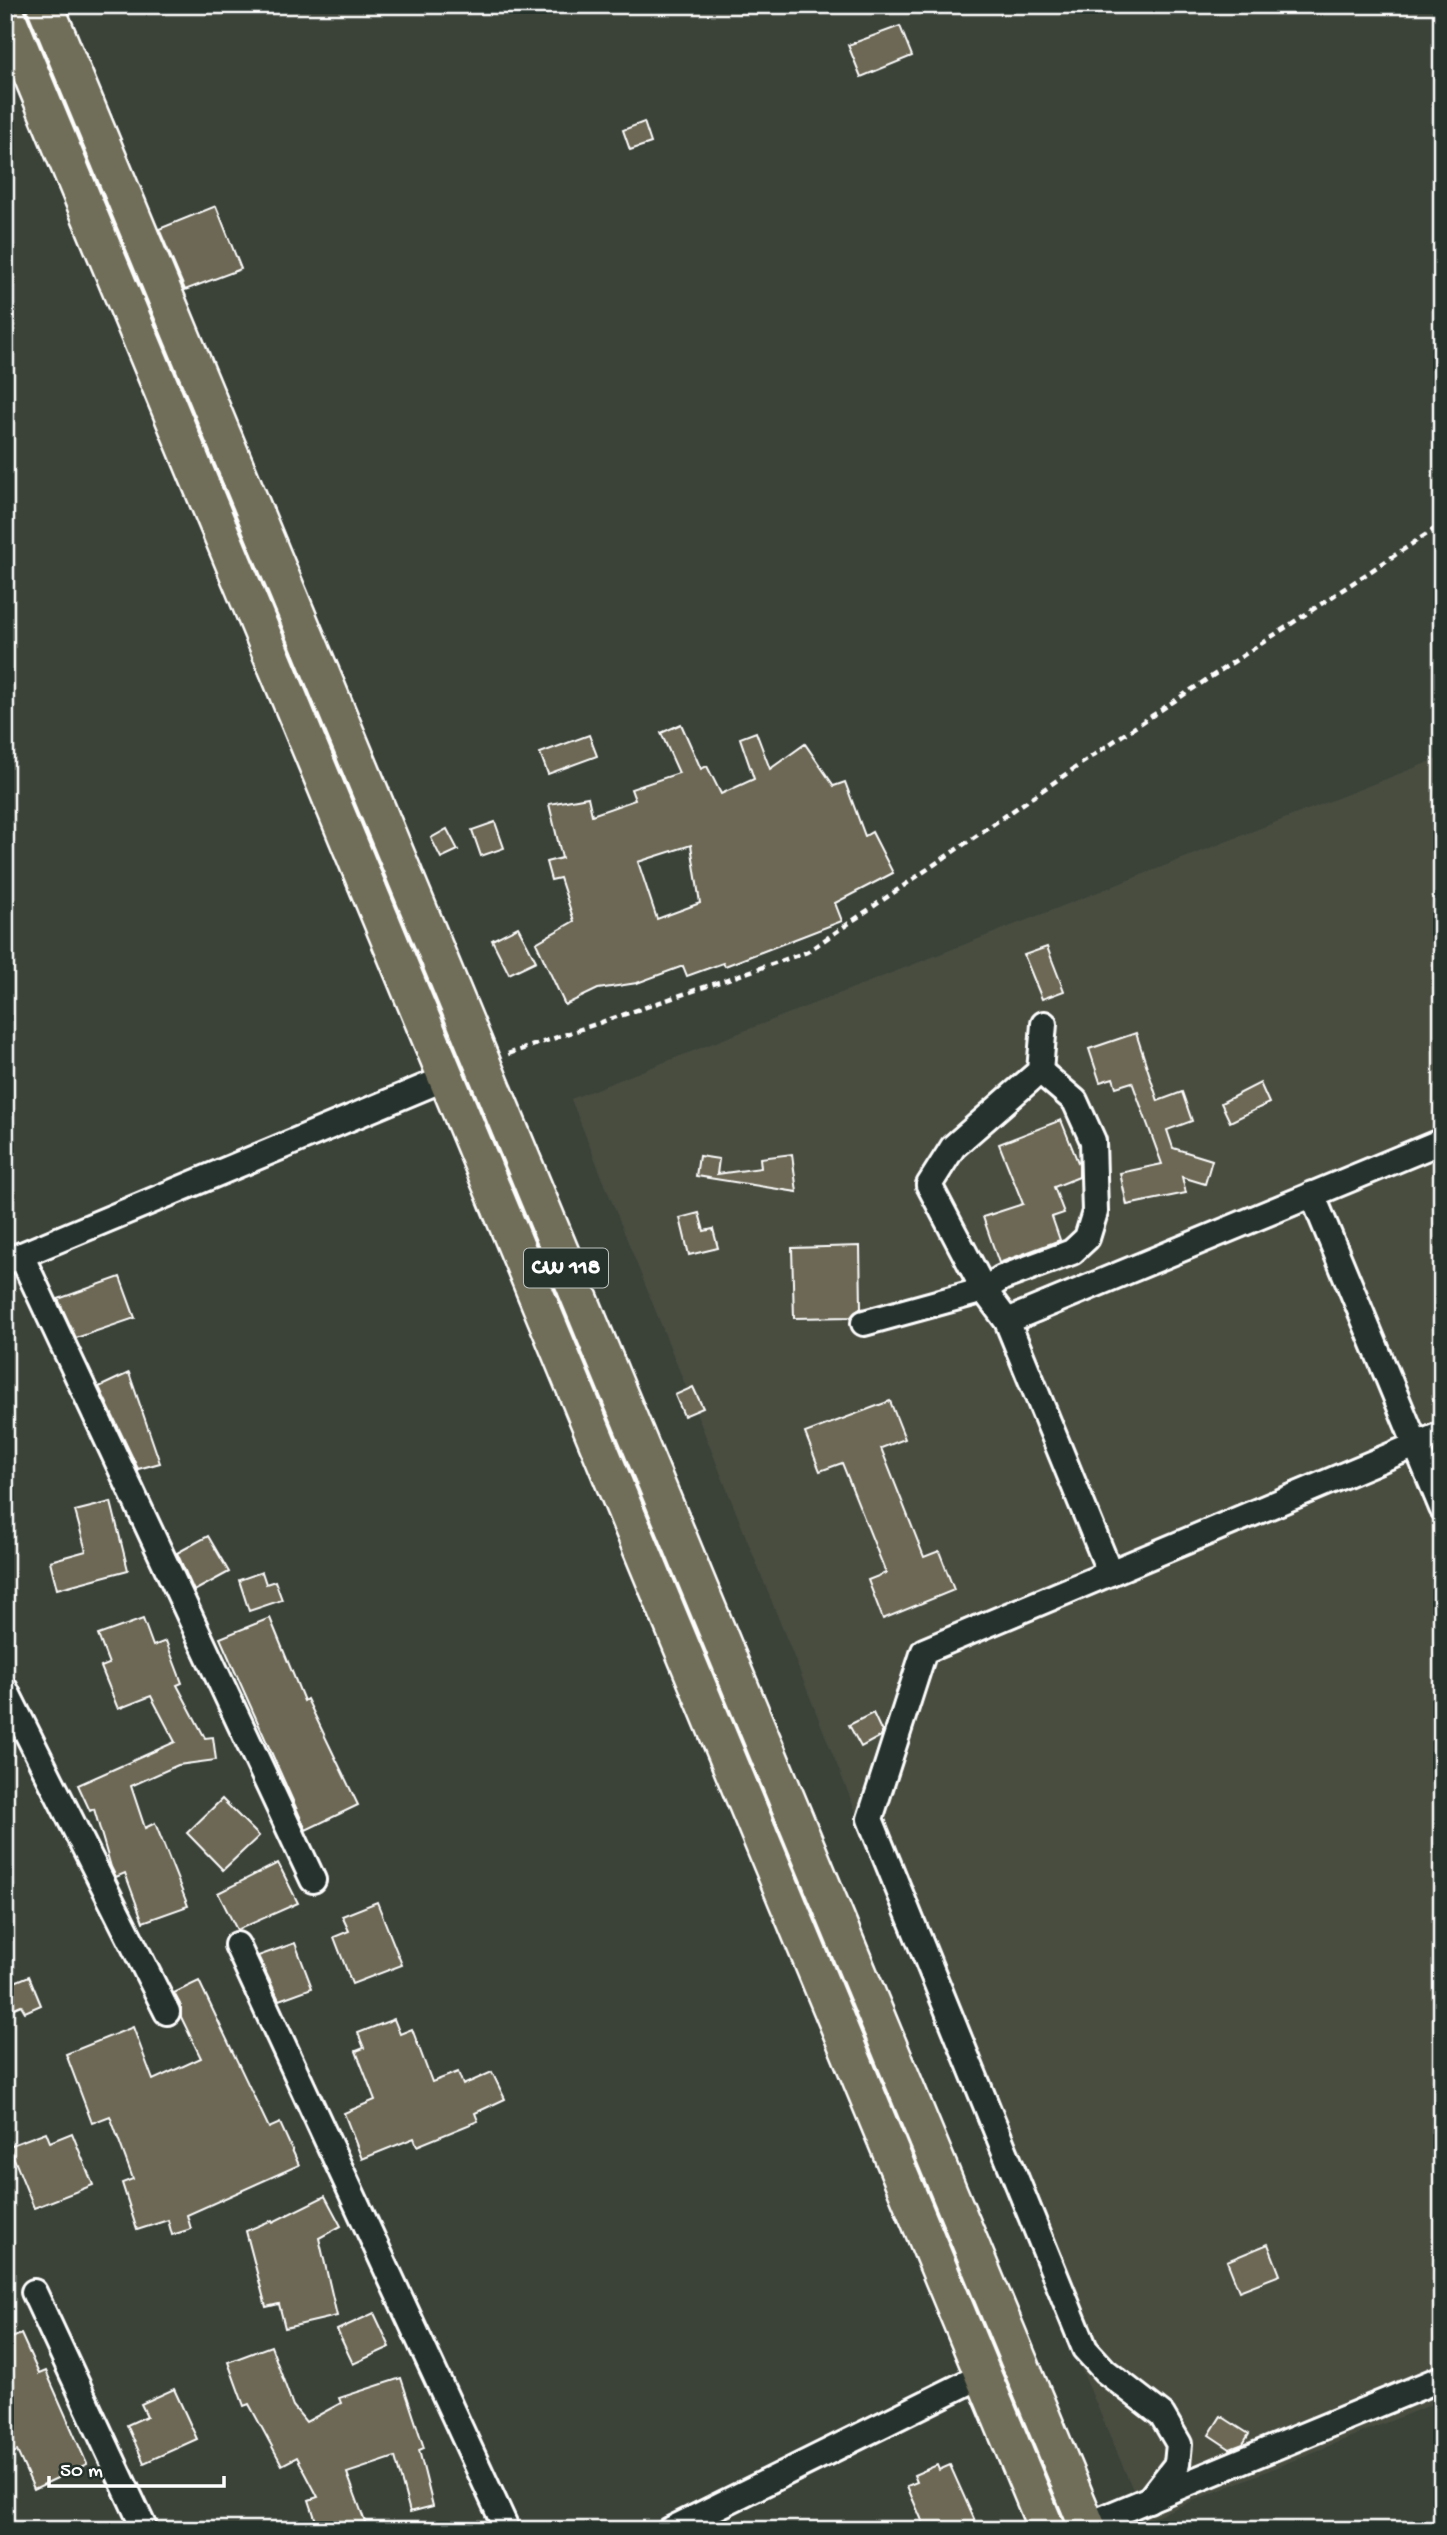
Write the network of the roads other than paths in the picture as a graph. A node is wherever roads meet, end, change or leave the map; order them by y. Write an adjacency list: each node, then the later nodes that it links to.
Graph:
1 (45, 5): 24 (highway, CW 118)
2 (5, 11): 5 (highway, CW 118)
3 (1044, 1024): 4 (street)
4 (1040, 1071): 9 (street); 9 (street)
5 (446, 1078): 8 (street); 21 (highway, CW 118)
6 (1442, 1140): 7 (street)
7 (1312, 1195): 10 (street); 13 (street)
8 (13, 1258): 17 (street)
9 (984, 1290): 10 (street); 11 (street)
10 (1007, 1321): 15 (street)
11 (864, 1323)
12 (1442, 1434): 13 (street)
13 (1416, 1444): 14 (street); 15 (street)
14 (1442, 1508)
15 (1110, 1573): 23 (street)
16 (5, 1689): 19 (street)
17 (313, 1880)
18 (237, 1945): 26 (street)
19 (167, 2012)
20 (34, 2292): 25 (street)
21 (985, 2374): 27 (street); 28 (highway, CW 118)
22 (1442, 2378): 23 (street)
23 (1149, 2500): 24 (street)
24 (1088, 2528)
25 (145, 2530)
26 (507, 2530)
27 (670, 2530)
28 (1047, 2530)

